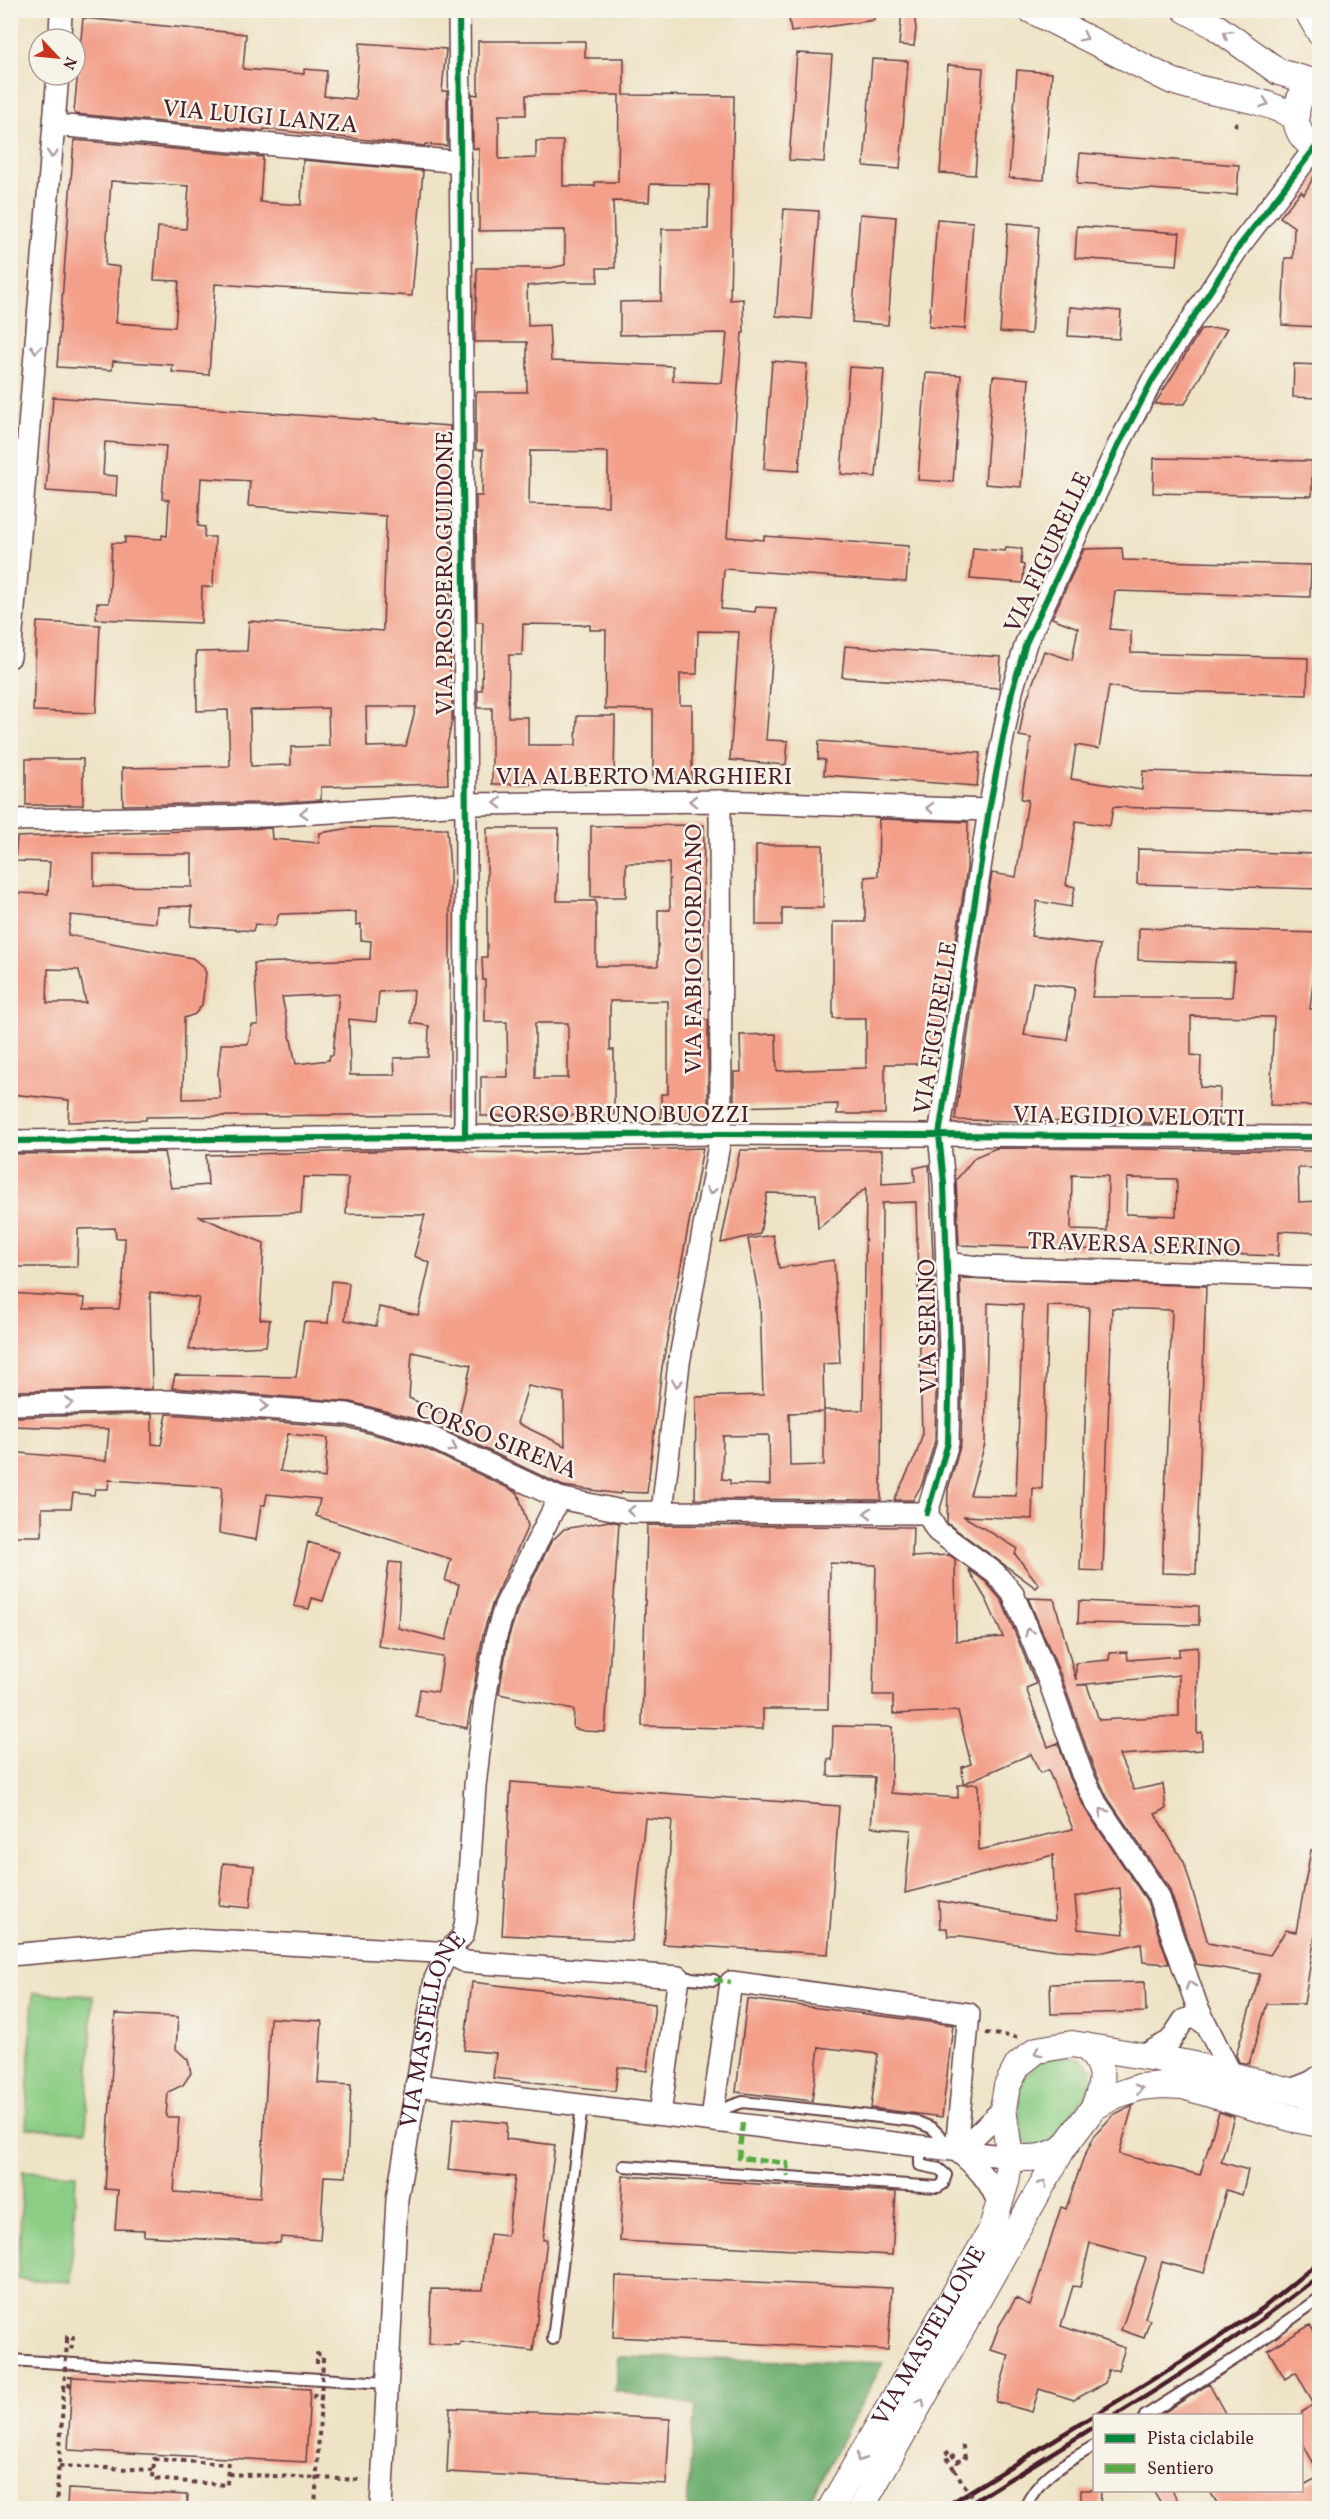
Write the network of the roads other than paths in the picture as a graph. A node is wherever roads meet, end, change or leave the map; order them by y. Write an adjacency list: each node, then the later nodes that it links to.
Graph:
1 (62, 10): 6 (street)
2 (459, 10): 13 (street, VIA PROSPERO GUIDONE)
3 (1031, 10): 10 (street, one-way to 10)
4 (1186, 10): 8 (street, one-way to 4)
5 (1307, 10): 7 (street)
6 (61, 27)
7 (1320, 33)
8 (1316, 80): 10 (street)
9 (57, 87): 11 (street)
10 (1296, 117): 12 (street)
11 (55, 124): 13 (street, VIA LUIGI LANZA); 14 (street, one-way to 14)
12 (1317, 149): 17 (street, VIA FIGURELLE)
13 (461, 162): 16 (street, VIA PROSPERO GUIDONE)
14 (10, 657)
15 (720, 801): 16 (street, VIA ALBERTO MARGHIERI, one-way to 16); 17 (street, VIA ALBERTO MARGHIERI, one-way to 15); 21 (street, VIA FABIO GIORDANO)
16 (465, 804): 18 (street, VIA ALBERTO MARGHIERI, one-way to 18); 20 (street, VIA PROSPERO GUIDONE)
17 (989, 810): 22 (street, VIA FIGURELLE)
18 (10, 820)
19 (10, 1127): 24 (street)
20 (465, 1134): 21 (street, CORSO BRUNO BUOZZI); 24 (street, CORSO BRUNO BUOZZI)
21 (721, 1134): 22 (street, CORSO BRUNO BUOZZI); 30 (street, VIA FABIO GIORDANO, one-way to 30)
22 (939, 1135): 23 (street, VIA EGIDIO VELOTTI); 26 (street, VIA SERINO)
23 (1320, 1137)
24 (34, 1140): 25 (street, CORSO BRUNO BUOZZI)
25 (10, 1141)
26 (946, 1263): 27 (street, TRAVERSA SERINO); 31 (street, VIA SERINO)
27 (1320, 1277)
28 (10, 1404): 29 (street, CORSO SIRENA, one-way to 29)
29 (559, 1498): 30 (street, CORSO SIRENA, one-way to 29); 32 (street, VIA MASTELLONE)
30 (663, 1512): 31 (street, CORSO SIRENA, one-way to 30)
31 (927, 1513): 36 (street, one-way to 31)
32 (447, 1953): 33 (street); 34 (street); 41 (street, VIA MASTELLONE)
33 (10, 1955)
34 (679, 1977): 35 (lane); 47 (street)
35 (714, 1980)
36 (1205, 2024): 38 (street); 39 (street)
37 (1085, 2046): 38 (street); 45 (street); 46 (street, one-way to 46)
38 (1143, 2056): 39 (street)
39 (1232, 2076): 42 (street)
40 (1320, 2076): 42 (street)
41 (416, 2085): 44 (street); 59 (street, VIA MASTELLONE)
42 (1288, 2091): 43 (street)
43 (1320, 2099)
44 (582, 2105): 47 (street); 57 (lane)
45 (1094, 2107): 49 (street, one-way to 49); 51 (street)
46 (1003, 2109): 52 (street); 53 (street)
47 (660, 2114): 48 (street)
48 (712, 2119): 50 (street); 52 (lane); 52 (street)
49 (1320, 2124)
50 (920, 2145): 52 (street); 54 (lane)
51 (1063, 2148): 53 (street); 64 (street, VIA MASTELLONE, one-way to 51)
52 (954, 2149): 53 (street); 55 (street)
53 (1010, 2157): 55 (street, VIA MASTELLONE)
54 (624, 2166)
55 (999, 2205): 63 (street, VIA MASTELLONE, one-way to 63)
56 (1320, 2298): 60 (lane)
57 (553, 2339)
58 (10, 2360): 59 (lane)
59 (387, 2383): 62 (street, VIA MASTELLONE)
60 (1147, 2414)
61 (1093, 2447): 65 (lane)
62 (381, 2508)
63 (831, 2508)
64 (861, 2508)
65 (1025, 2508)

